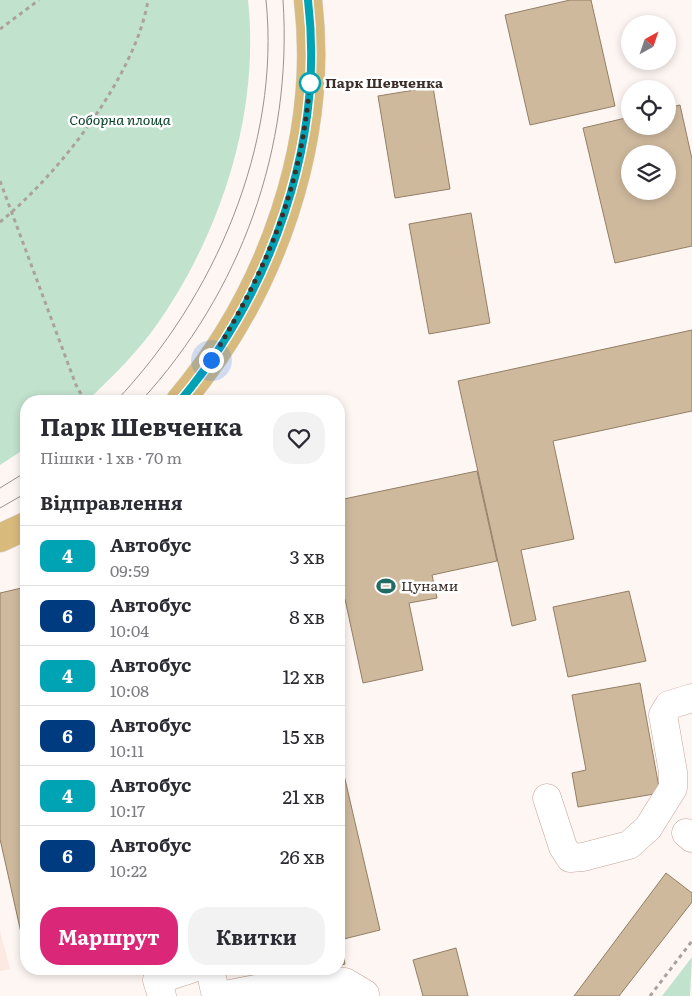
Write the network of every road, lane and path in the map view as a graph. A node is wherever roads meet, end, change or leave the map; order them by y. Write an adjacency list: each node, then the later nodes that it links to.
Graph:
1 (39, 0): 4 (path)
2 (148, 0): 6 (path)
3 (308, 0): 9 (main road)
4 (0, 29)
5 (0, 181): 6 (path)
6 (12, 212): 7 (path); 8 (path)
7 (0, 222)
8 (82, 395)
9 (185, 395)
10 (20, 529): 11 (main road)
11 (0, 538)
12 (692, 698): 13 (street)
13 (547, 798)
14 (692, 941): 21 (path)
15 (172, 975): 18 (street)
16 (211, 975): 19 (street)
17 (365, 994): 20 (street)
18 (162, 996)
19 (216, 996)
20 (220, 996)
21 (650, 996)

